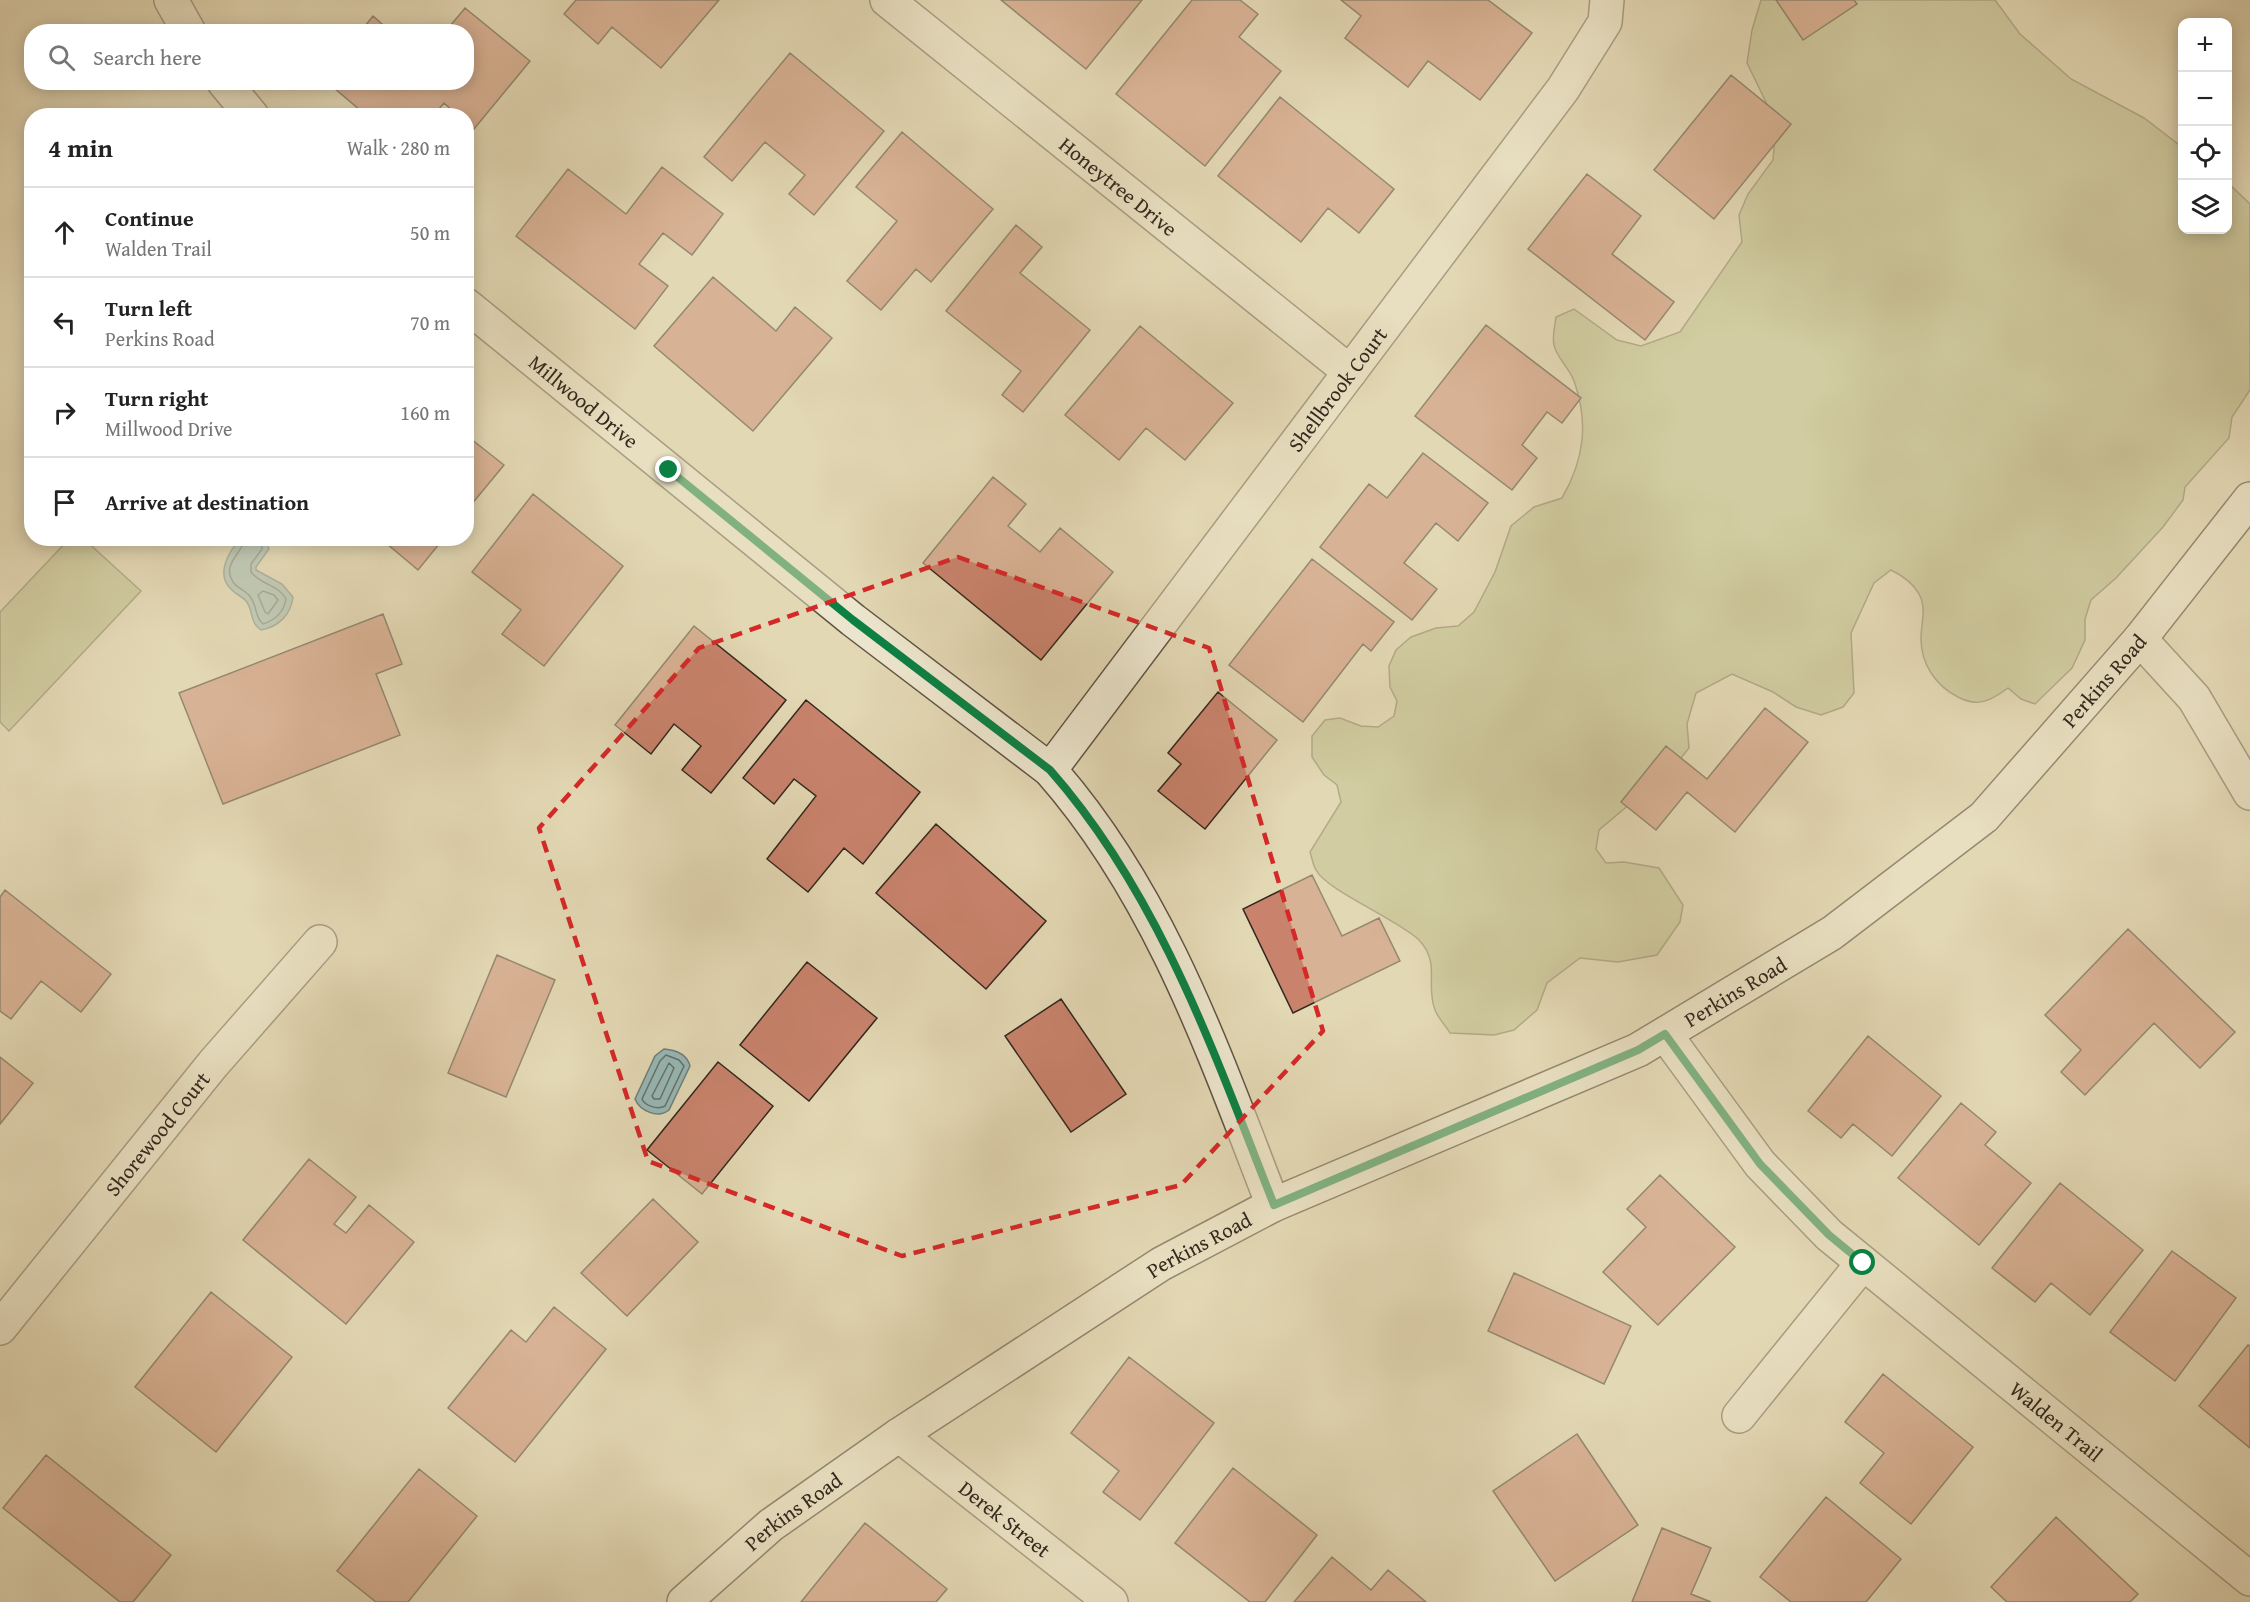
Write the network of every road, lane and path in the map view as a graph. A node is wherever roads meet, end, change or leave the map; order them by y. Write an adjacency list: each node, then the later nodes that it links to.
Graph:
1 (171, 0): 4 (street)
2 (887, 0): 8 (street, Honeytree Drive)
3 (1607, 0): 8 (street, Shellbrook Court)
4 (184, 24)
5 (231, 90): 6 (street)
6 (245, 108)
7 (474, 312): 11 (street, Millwood Drive)
8 (1350, 372): 11 (street, Shellbrook Court)
9 (2250, 499): 10 (street, Perkins Road)
10 (2140, 639): 12 (street); 14 (street, Perkins Road)
11 (1050, 770): 15 (street, Millwood Drive)
12 (2250, 793)
13 (320, 942): 17 (street, Shorewood Court)
14 (1665, 1034): 15 (street, Perkins Road); 16 (street, Walden Trail)
15 (1274, 1205): 19 (street, Perkins Road)
16 (1863, 1263): 18 (street); 20 (street, Walden Trail)
17 (0, 1328)
18 (1739, 1416)
19 (899, 1435): 21 (street, Perkins Road); 22 (street, Derek Street)
20 (2250, 1579)
21 (684, 1602)
22 (1111, 1602)

